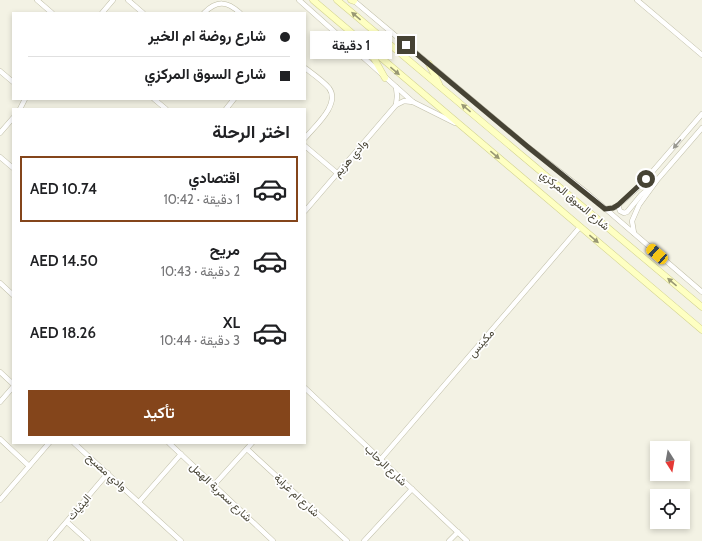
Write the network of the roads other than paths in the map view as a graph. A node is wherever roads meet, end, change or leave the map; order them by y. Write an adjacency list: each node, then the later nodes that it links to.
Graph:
1 (37, 0): 9 (street)
2 (113, 0): 10 (street)
3 (128, 0): 11 (street)
4 (299, 0): 19 (street, شارع السوق المركزي)
5 (313, 0): 14 (main road, شارع السوق المركزي)
6 (337, 0): 21 (main road, شارع السوق المركزي, one-way to 6)
7 (353, 0): 16 (street, شارع السوق المركزي)
8 (637, 0): 15 (street)
9 (51, 12)
10 (103, 12)
11 (142, 12)
12 (205, 12): 13 (street)
13 (239, 12)
14 (370, 49): 19 (main road); 31 (main road, شارع السوق المركزي, one-way to 31)
15 (702, 55)
16 (428, 64): 21 (main road); 41 (street, شارع السوق المركزي)
17 (306, 69): 34 (street)
18 (0, 71): 20 (street)
19 (385, 78): 22 (street, شارع السوق المركزي)
20 (12, 81)
21 (439, 86): 48 (main road, شارع السوق المركزي, one-way to 21)
22 (396, 87): 25 (street, شارع السوق المركزي); 26 (street)
23 (155, 100): 27 (street)
24 (233, 100): 28 (street)
25 (413, 102): 26 (street); 31 (street, شارع السوق المركزي)
26 (396, 105): 38 (street, وادي هزيم)
27 (165, 108)
28 (227, 108)
29 (702, 114): 40 (street, one-way to 40)
30 (12, 119): 33 (street)
31 (459, 125): 43 (main road, شارع السوق المركزي, one-way to 43)
32 (702, 128): 39 (street)
33 (0, 133)
34 (306, 137)
35 (306, 147): 38 (street)
36 (0, 157): 37 (street)
37 (12, 167)
38 (337, 173): 42 (street, وادي هزيم)
39 (652, 188): 40 (street); 44 (street)
40 (618, 205): 41 (street)
41 (605, 209): 44 (street, شارع السوق المركزي)
42 (306, 211)
43 (580, 227): 49 (main road, شارع السوق المركزي, one-way to 49); 62 (street, مكينس)
44 (635, 234): 46 (street, شارع السوق المركزي)
45 (0, 283): 47 (street)
46 (702, 292)
47 (12, 294)
48 (702, 308)
49 (702, 330)
50 (0, 372): 51 (street)
51 (12, 385)
52 (12, 387): 54 (street)
53 (306, 389): 62 (street, شارع الرحاب)
54 (0, 402)
55 (0, 439): 63 (street)
56 (48, 444): 63 (street)
57 (75, 444): 64 (street, وادي مصبح)
58 (170, 444): 61 (street, شارع سمرية الهمل)
59 (251, 444): 60 (street)
60 (247, 449): 65 (street); 75 (street, شارع ام غرابة)
61 (181, 454): 65 (street, شارع سمرية الهمل); 68 (street)
62 (381, 459): 66 (street, شارع الرحاب)
63 (30, 466): 67 (street)
64 (108, 473): 68 (street, وادي مصبح); 69 (street, اليثياث)
65 (214, 485): 74 (street, شارع سمرية الهمل)
66 (412, 489): 70 (street, شارع الرحاب); 76 (street)
67 (0, 500)
68 (139, 502): 73 (street, وادي مصبح)
69 (67, 522): 71 (street, اليثياث); 72 (street)
70 (458, 532): 77 (street); 78 (street, شارع الرحاب)
71 (50, 541)
72 (88, 541)
73 (181, 541)
74 (273, 541)
75 (347, 541)
76 (364, 541)
77 (449, 541)
78 (467, 541)

